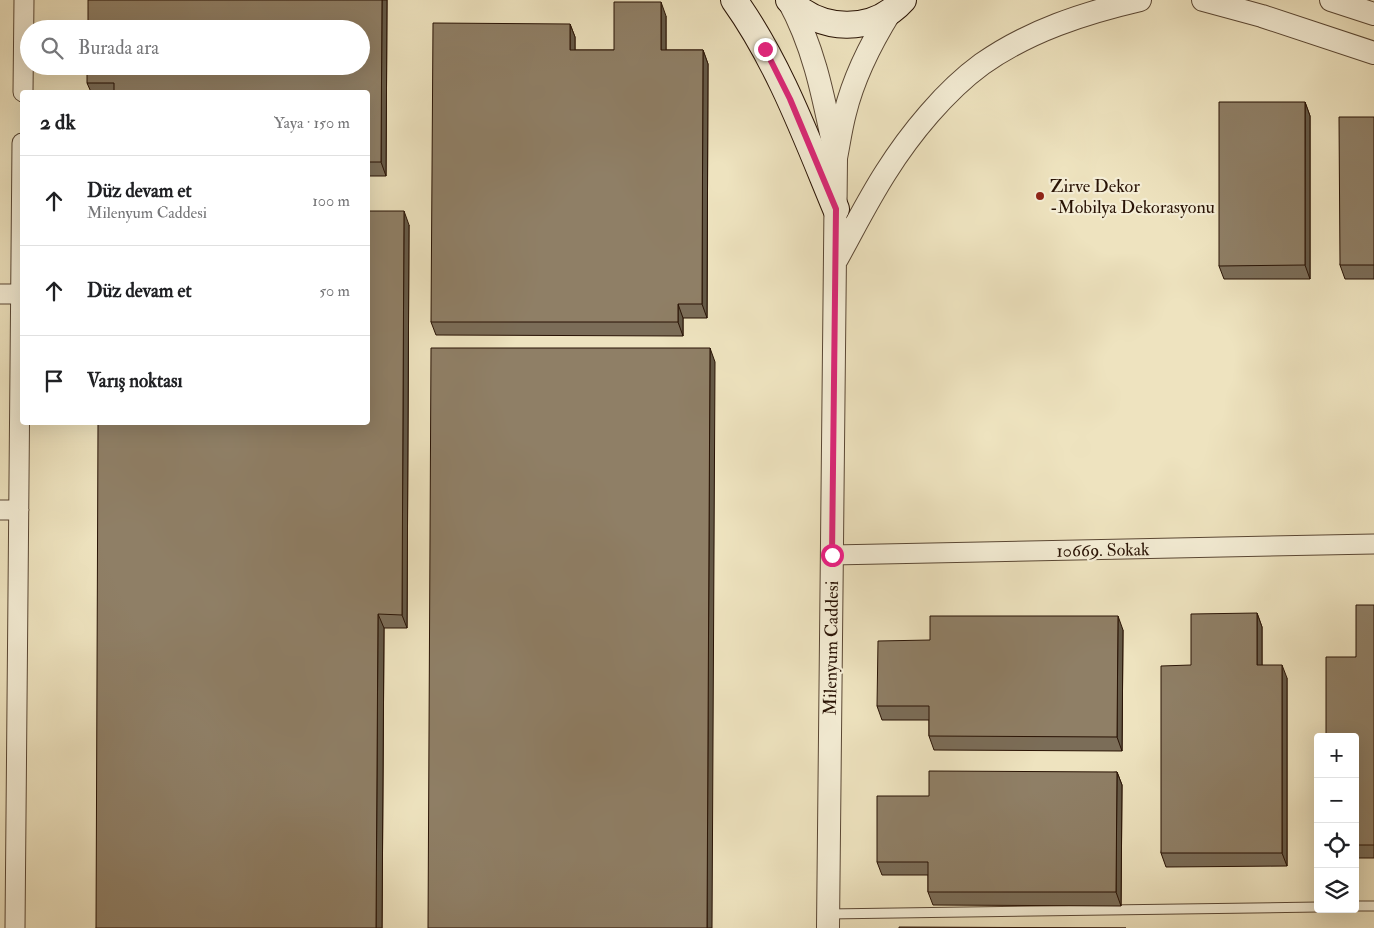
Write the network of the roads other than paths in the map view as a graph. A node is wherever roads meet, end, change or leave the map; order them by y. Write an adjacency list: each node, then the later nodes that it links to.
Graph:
1 (24, 0): 9 (street)
2 (734, 0): 14 (main road)
3 (789, 0): 7 (main road); 13 (street, Milenyum Caddesi)
4 (1140, 0): 15 (street)
5 (1203, 0): 10 (street)
6 (1332, 0): 8 (street)
7 (897, 6): 13 (street, Milenyum Caddesi)
8 (1374, 14)
9 (24, 20)
10 (1374, 53)
11 (23, 75): 12 (street)
12 (23, 90)
13 (836, 158): 14 (street, Milenyum Caddesi)
14 (836, 209): 15 (street, Milenyum Caddesi)
15 (835, 262): 22 (street, Milenyum Caddesi)
16 (0, 294): 17 (street)
17 (20, 294)
18 (20, 402): 20 (street)
19 (0, 510): 20 (street)
20 (19, 510): 27 (street)
21 (1374, 544): 22 (street, 10669. Sokak)
22 (832, 555): 26 (street, Milenyum Caddesi)
23 (1359, 906): 24 (lane)
24 (1374, 906)
25 (1314, 907): 26 (lane)
26 (828, 921)
27 (15, 928)

